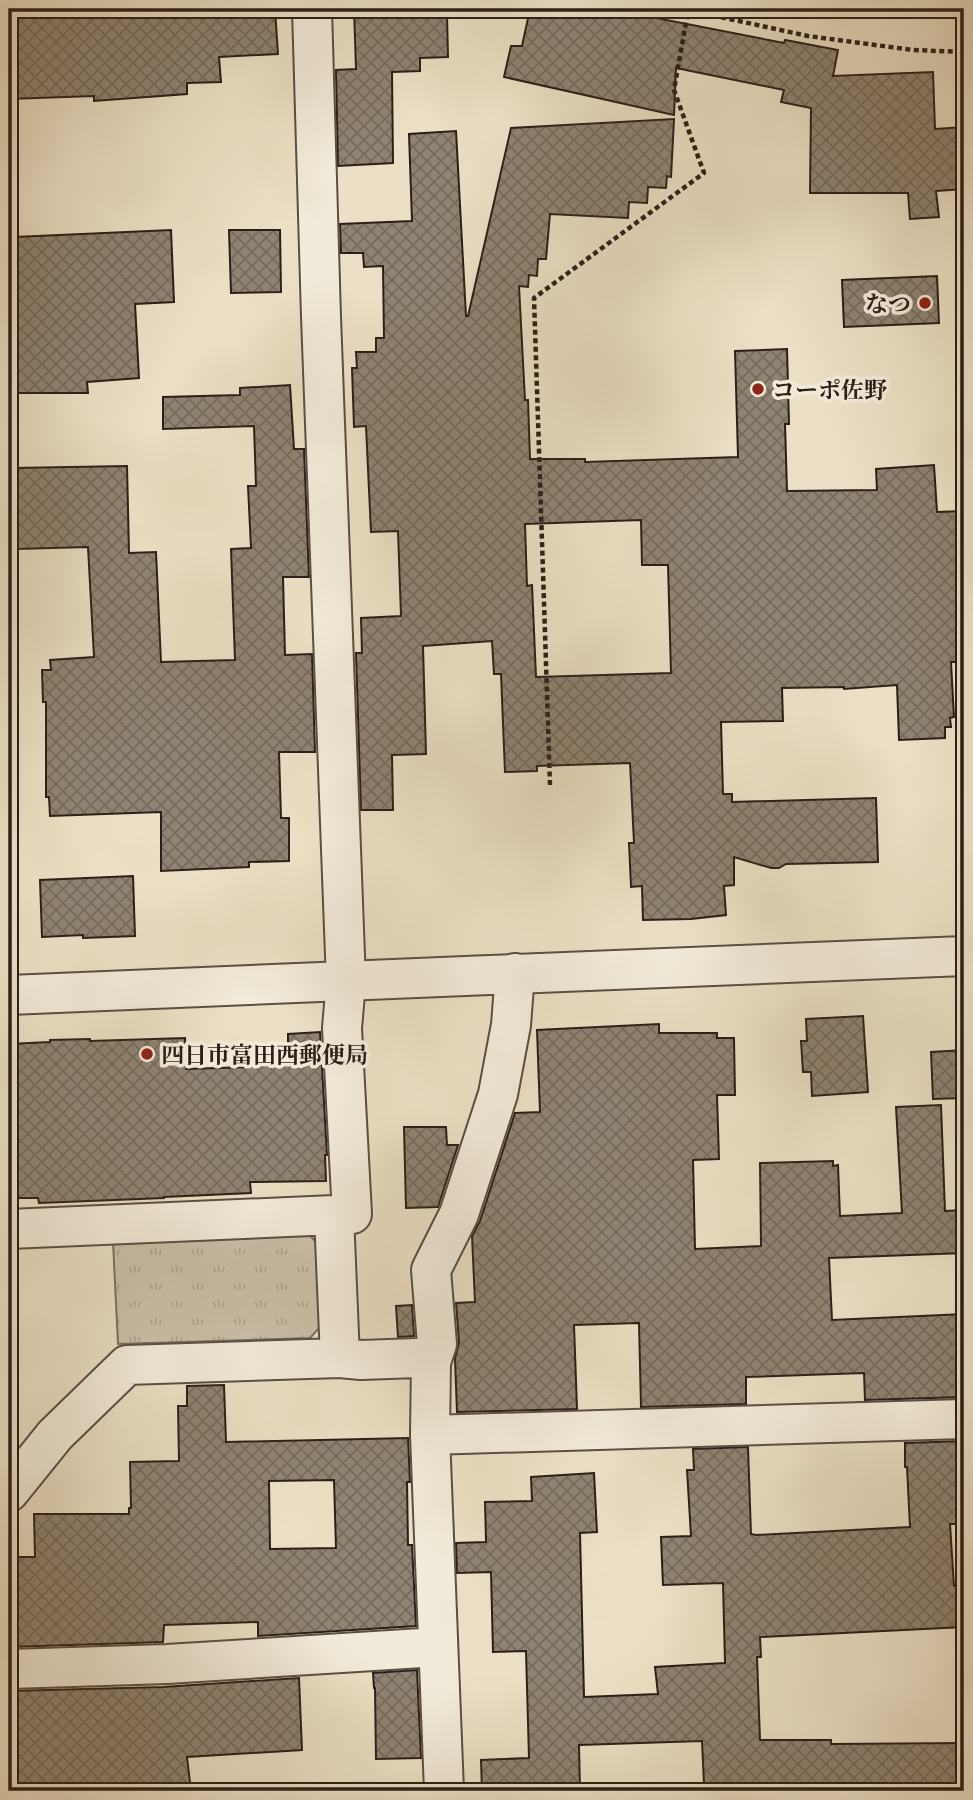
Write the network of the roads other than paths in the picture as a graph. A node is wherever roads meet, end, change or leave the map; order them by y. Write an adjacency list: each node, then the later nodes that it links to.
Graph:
1 (312, 9): 4 (street)
2 (964, 956): 3 (street)
3 (515, 973): 4 (street); 9 (street)
4 (346, 982): 5 (street); 6 (street)
5 (9, 995)
6 (334, 1215): 7 (street); 8 (street)
7 (9, 1229)
8 (340, 1358): 9 (street); 12 (street)
9 (431, 1362): 11 (street)
10 (964, 1419): 11 (street)
11 (430, 1435): 13 (street)
12 (9, 1492)
13 (438, 1647): 14 (street); 15 (street)
14 (9, 1668)
15 (444, 1791)

